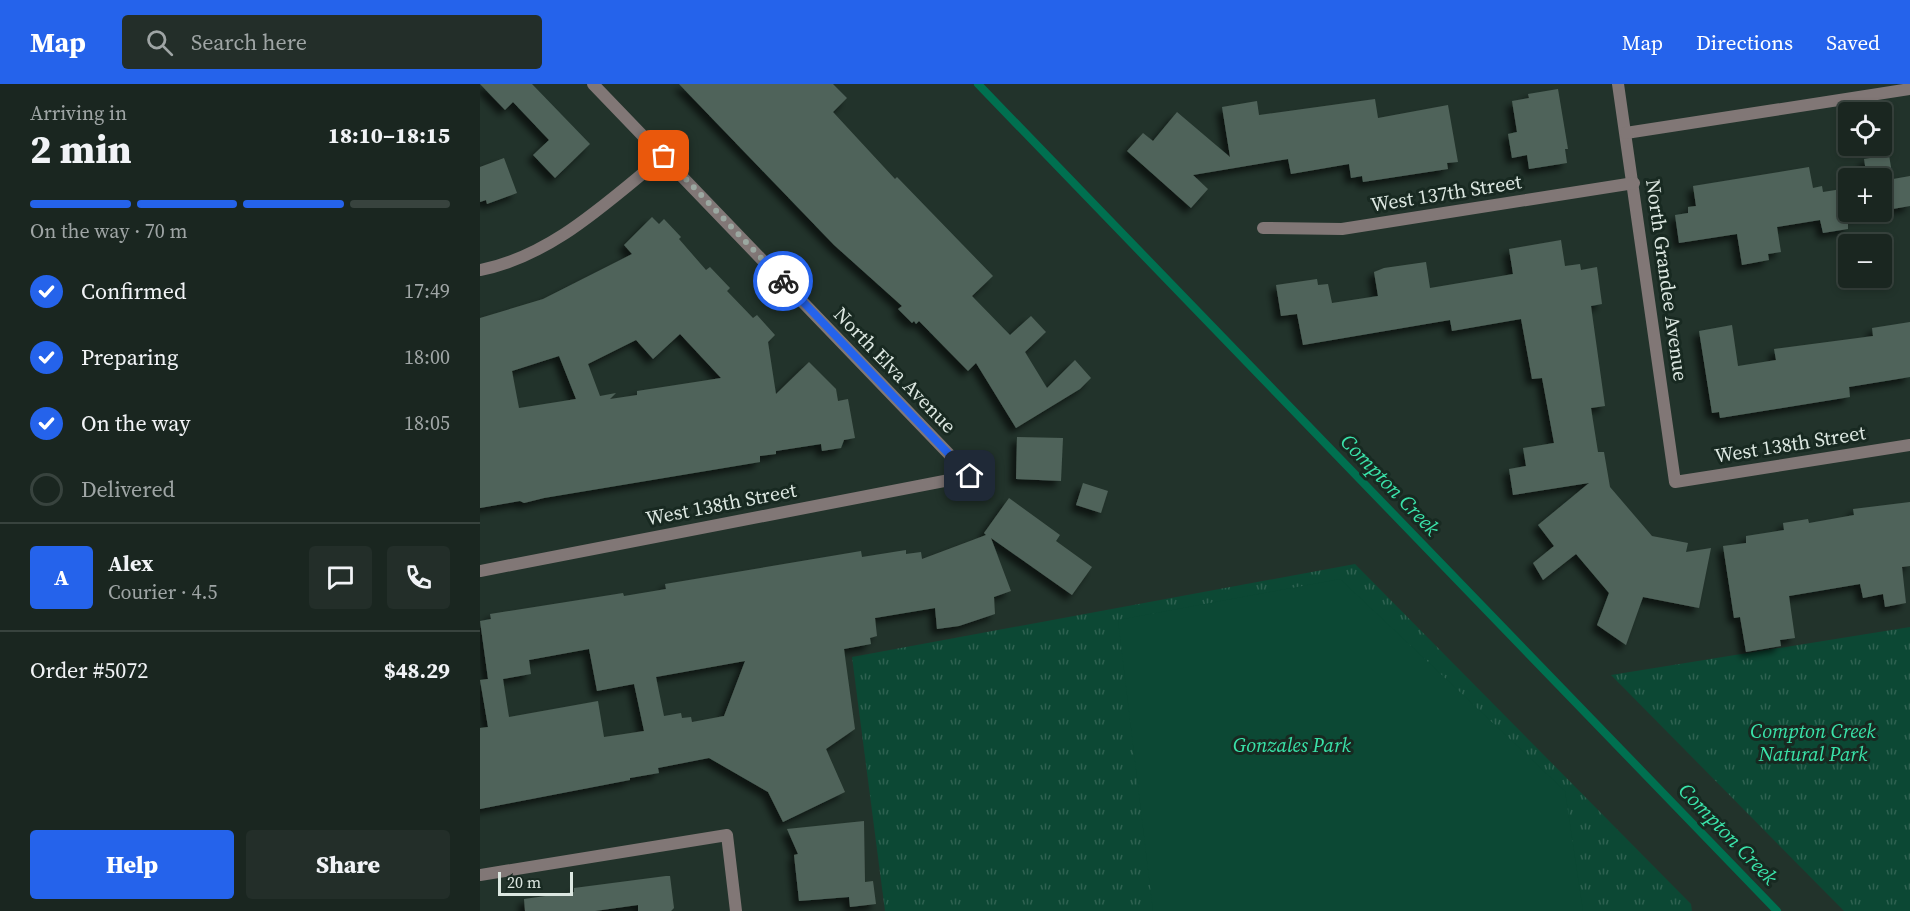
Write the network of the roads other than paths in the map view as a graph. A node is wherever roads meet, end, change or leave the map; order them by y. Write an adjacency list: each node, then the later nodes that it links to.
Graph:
1 (593, 84): 5 (street, North Elva Avenue)
2 (1618, 84): 4 (street, North Grandee Avenue)
3 (1910, 89): 4 (street)
4 (1626, 133): 6 (street, North Grandee Avenue)
5 (664, 156): 8 (street); 10 (street, North Elva Avenue)
6 (1634, 183): 7 (street, West 137th Street); 11 (street, North Grandee Avenue)
7 (1263, 228)
8 (480, 270)
9 (1910, 445): 11 (street, West 138th Street)
10 (970, 476): 12 (street, West 138th Street)
11 (1676, 482)
12 (480, 571)
13 (480, 875): 14 (street)
14 (736, 911)

